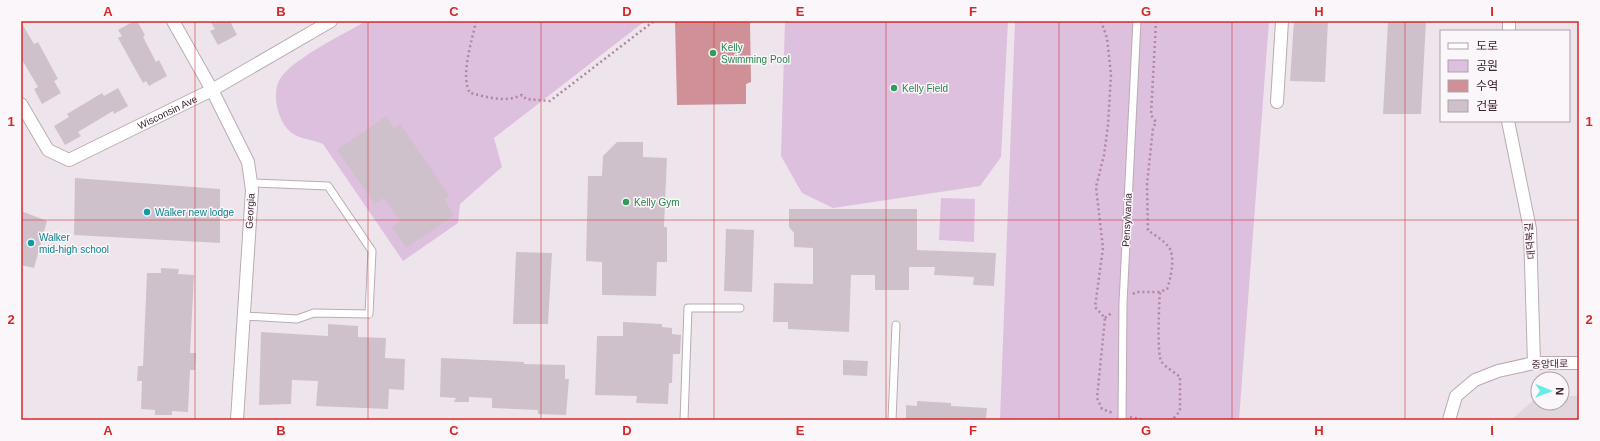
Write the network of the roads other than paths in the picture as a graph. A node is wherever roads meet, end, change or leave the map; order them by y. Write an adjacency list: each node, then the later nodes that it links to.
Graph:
1 (173, 21): 5 (street, Georgia)
2 (331, 21): 5 (street, Wisconsin Ave)
3 (1137, 21): 16 (lane, Pensylvania)
4 (1282, 21): 6 (street)
5 (212, 90): 8 (street, Wisconsin Ave); 10 (street, Georgia)
6 (1277, 102)
7 (21, 104): 8 (street, Wisconsin Ave)
8 (24, 116)
9 (1508, 122): 14 (street, 대덕북길)
10 (251, 183): 12 (street, Georgia); 12 (lane)
11 (740, 308): 18 (lane)
12 (244, 316): 17 (street, Georgia)
13 (896, 325): 19 (lane)
14 (1534, 363): 15 (street, 중앙대로); 20 (street, 중앙대로)
15 (1579, 363)
16 (1122, 418)
17 (237, 420)
18 (684, 420)
19 (892, 420)
20 (1449, 420)

